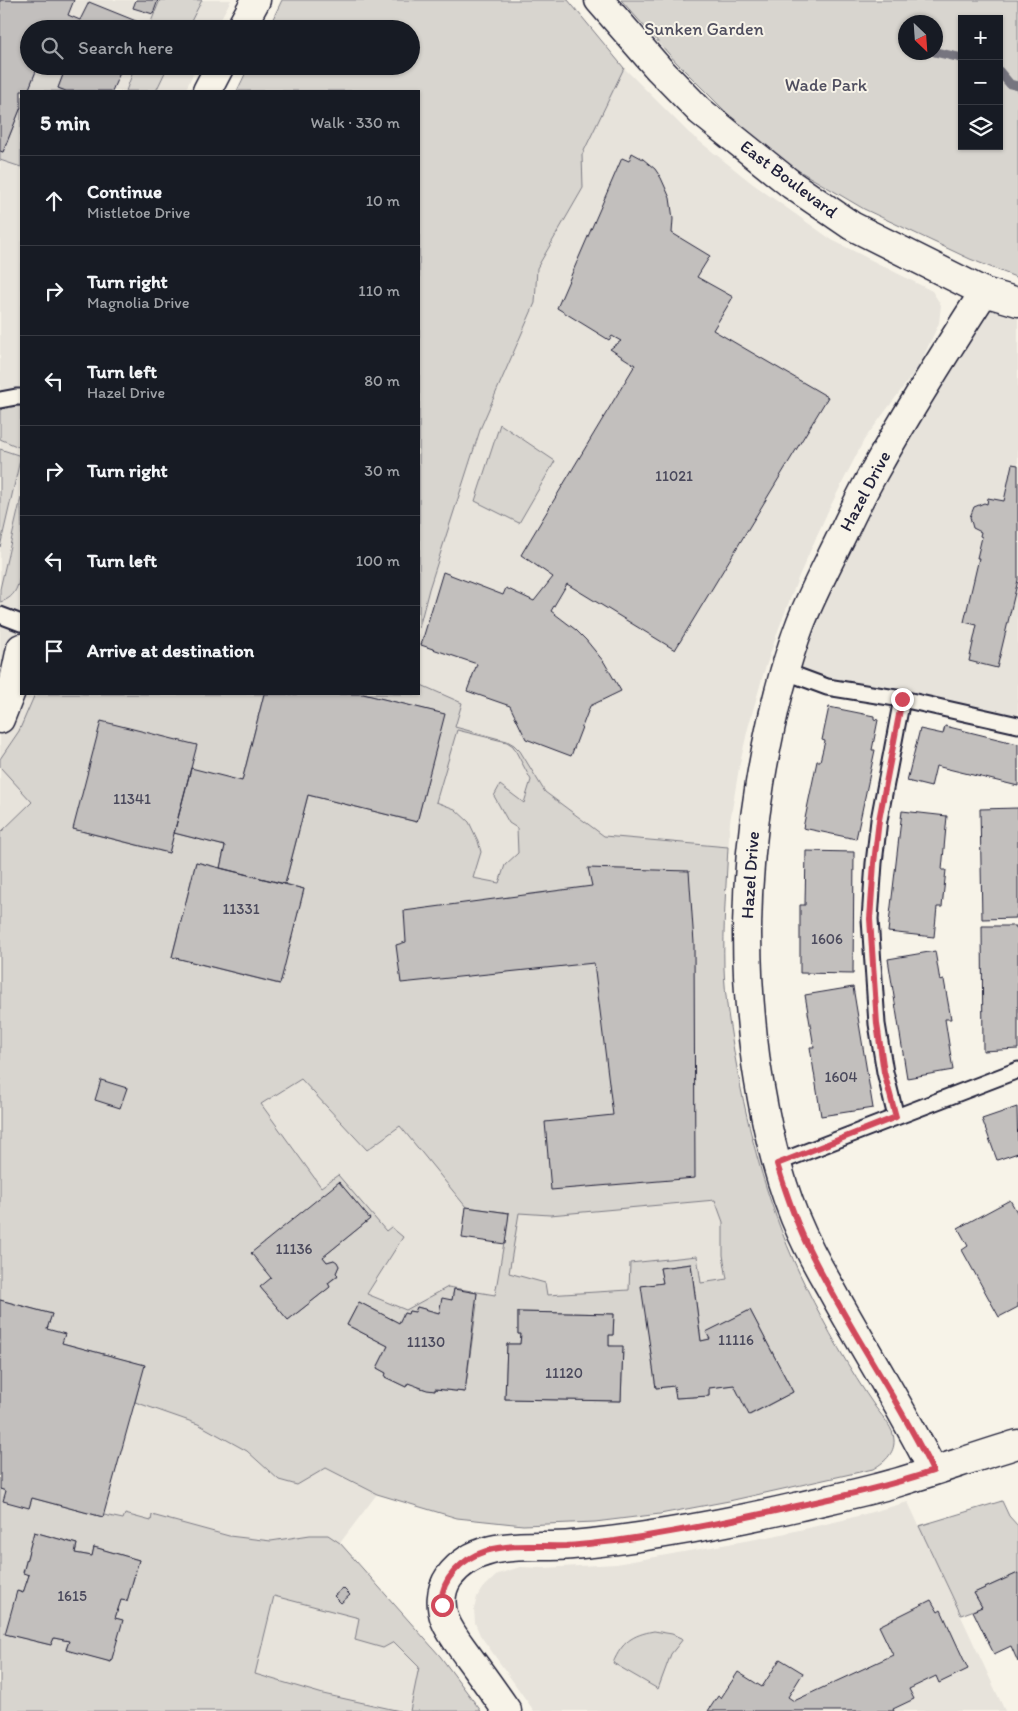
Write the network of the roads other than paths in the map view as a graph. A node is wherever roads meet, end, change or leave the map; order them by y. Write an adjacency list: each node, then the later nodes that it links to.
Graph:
1 (256, 0): 3 (street)
2 (599, 0): 6 (street, East Boulevard)
3 (245, 20)
4 (215, 75): 5 (street)
5 (208, 90)
6 (984, 292): 7 (street, East Boulevard); 13 (street, Hazel Drive)
7 (1018, 302)
8 (20, 397): 9 (lane)
9 (0, 400)
10 (0, 615): 11 (lane)
11 (20, 623)
12 (20, 653): 15 (street)
13 (784, 672): 14 (lane); 19 (street, Hazel Drive)
14 (902, 699): 16 (lane); 18 (lane)
15 (1, 716)
16 (1018, 725)
17 (1018, 1070): 18 (lane)
18 (896, 1117): 19 (lane)
19 (777, 1164): 21 (street, Hazel Drive)
20 (1018, 1444): 21 (street)
21 (933, 1471): 22 (street)
22 (507, 1711)

